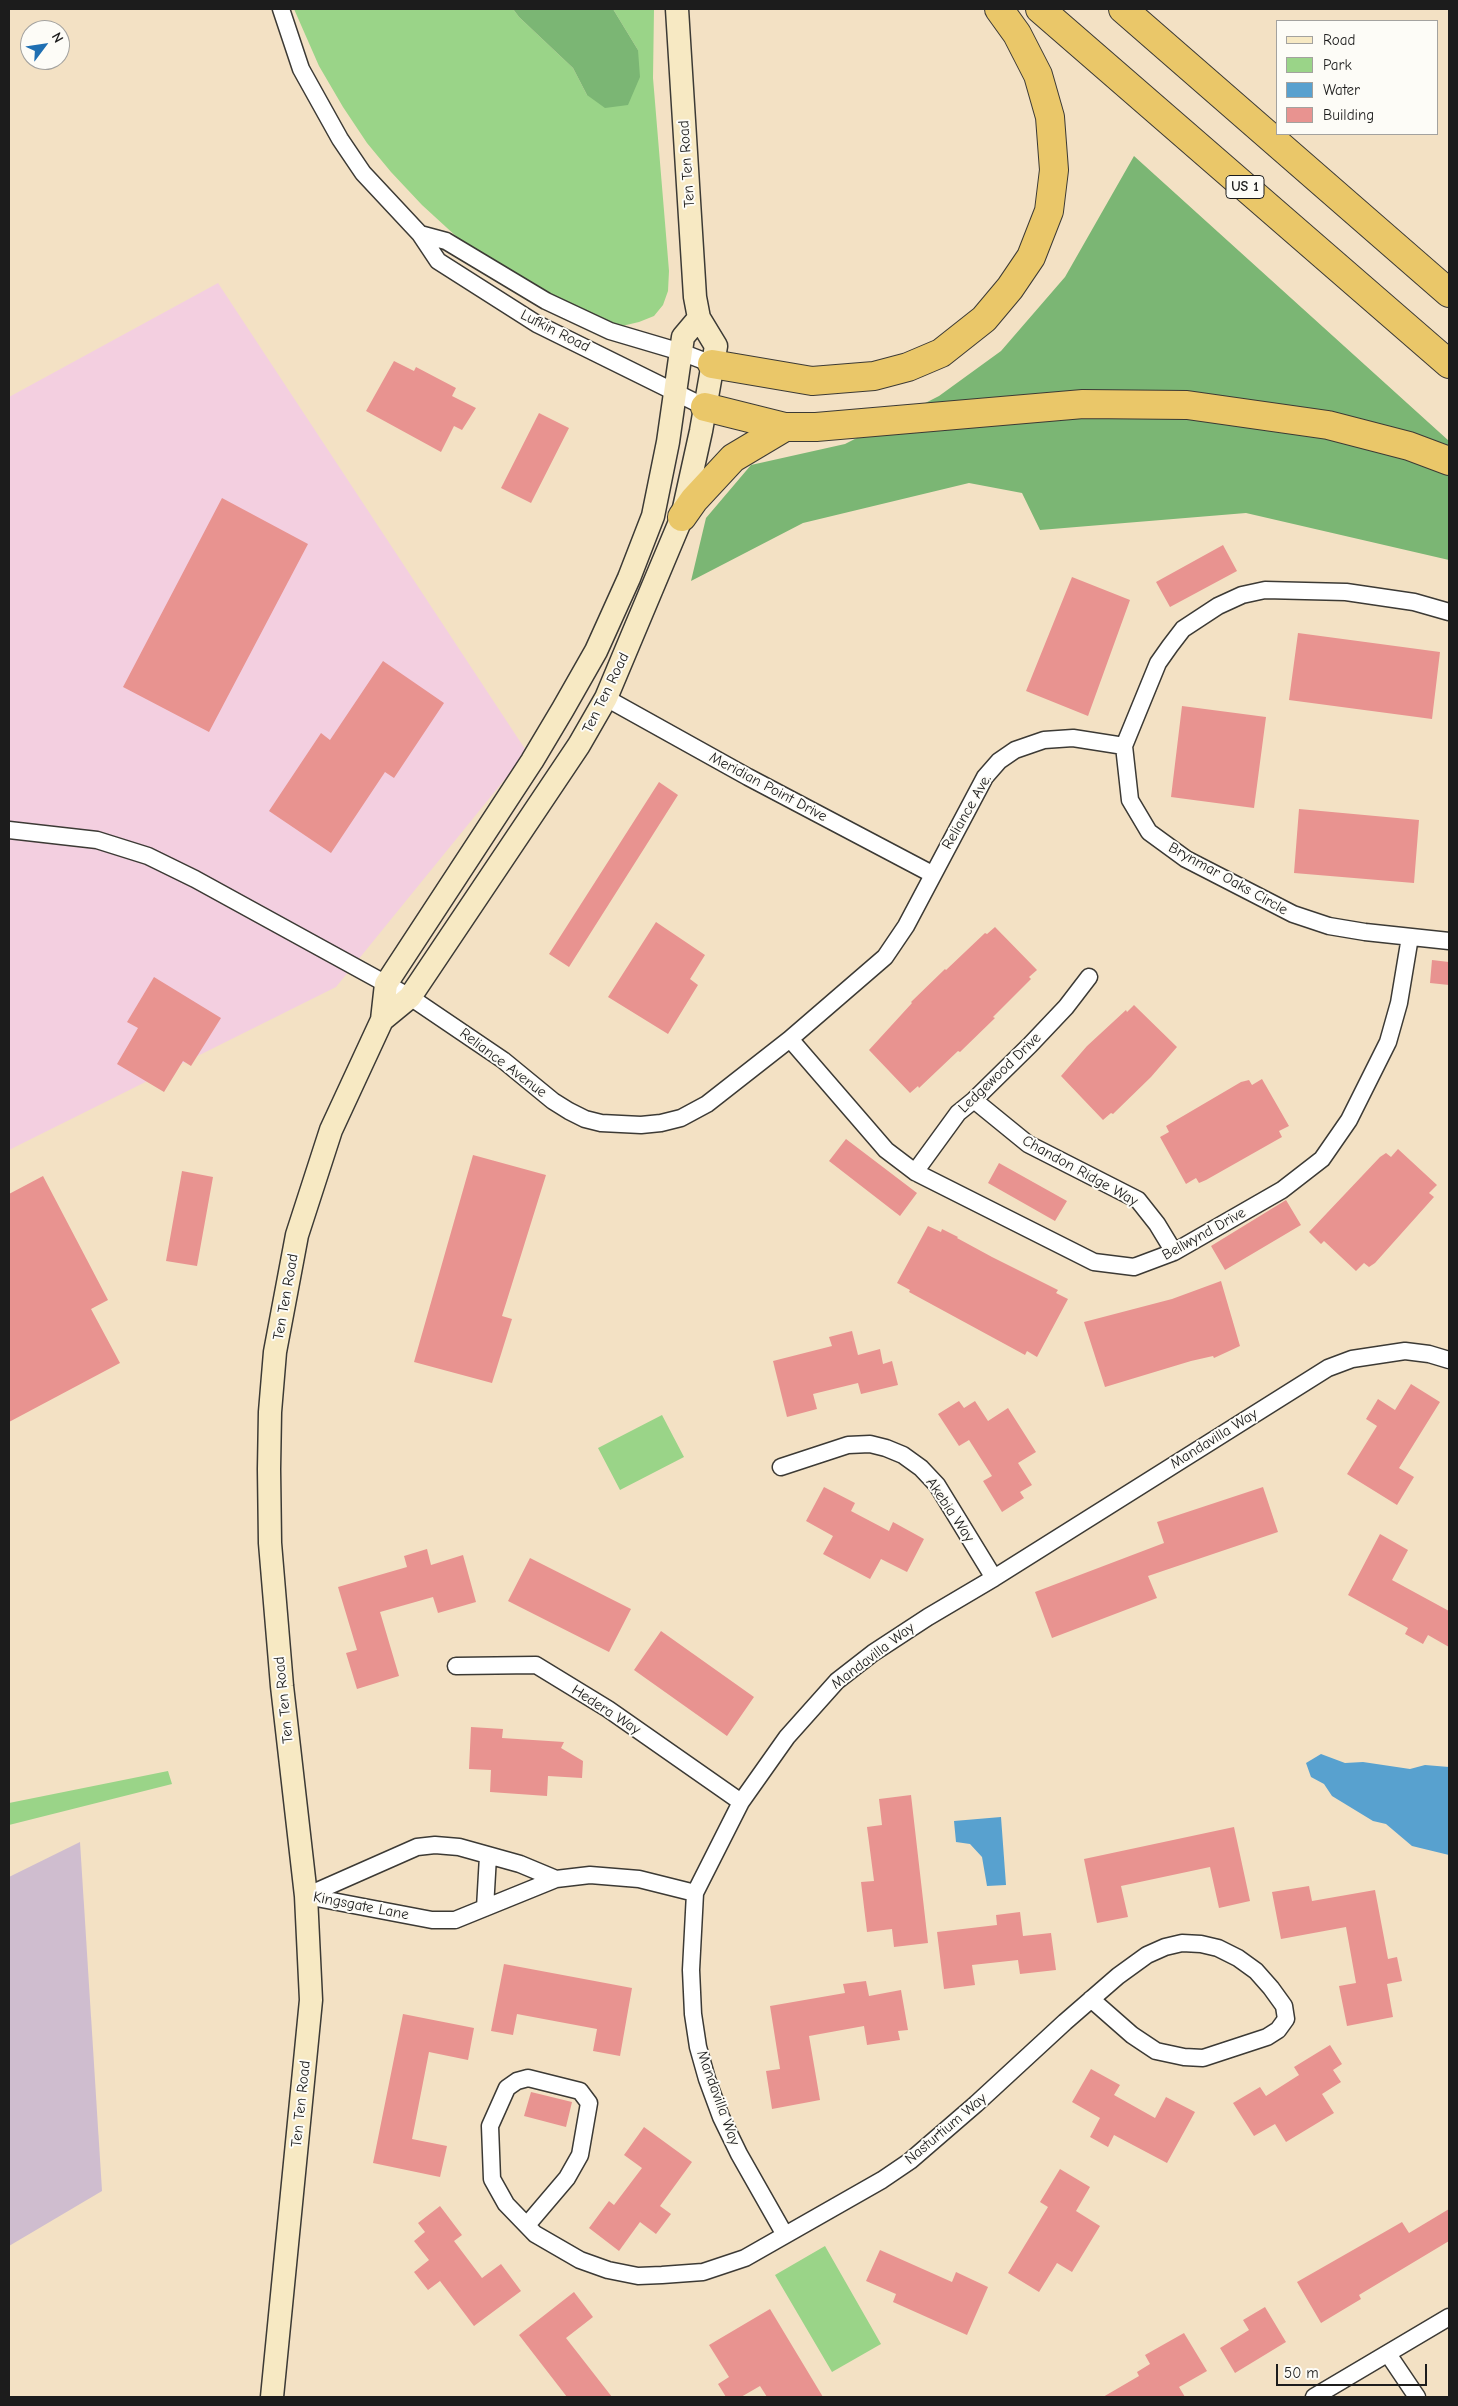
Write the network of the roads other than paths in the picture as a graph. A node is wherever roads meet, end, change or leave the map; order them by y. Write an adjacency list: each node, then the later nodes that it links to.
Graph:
1 (281, 9): 6 (street, Lufkin Road)
2 (677, 9): 8 (main road, Ten Ten Road)
3 (998, 9): 10 (highway)
4 (1040, 9): 11 (highway, US 1)
5 (1123, 9): 7 (highway)
6 (420, 234): 9 (street, Lufkin Road); 12 (street, Lufkin Road)
7 (1449, 293)
8 (699, 318): 9 (main road, Ten Ten Road); 10 (main road, Ten Ten Road)
9 (681, 352): 10 (street, Lufkin Road); 12 (main road, Ten Ten Road)
10 (712, 364): 13 (main road, Ten Ten Road)
11 (1449, 364)
12 (675, 391): 13 (street, Lufkin Road); 25 (main road, Ten Ten Road)
13 (705, 407): 14 (highway); 16 (main road, Ten Ten Road)
14 (785, 427): 15 (highway); 16 (highway)
15 (1449, 461)
16 (682, 517): 18 (main road, Ten Ten Road)
17 (1449, 612): 19 (street, Brynmar Oaks Circle)
18 (606, 698): 21 (street, Meridian Point Drive); 26 (main road, Ten Ten Road)
19 (1124, 746): 21 (street, Reliance Ave.); 22 (street, Brynmar Oaks Circle)
20 (9, 830): 25 (street, Reliance Avenue)
21 (932, 874): 28 (street, Reliance Avenue)
22 (1410, 937): 23 (street, Brynmar Oaks Circle); 31 (street, Bellwynd Drive)
23 (1449, 941)
24 (1089, 977): 29 (street, Ledgewood Drive)
25 (386, 984): 26 (street, Reliance Avenue); 27 (main road, Ten Ten Road)
26 (410, 997): 27 (main road, Ten Ten Road); 28 (street, Reliance Avenue)
27 (382, 1020): 40 (main road, Ten Ten Road)
28 (790, 1039): 30 (street, Bellwynd Drive)
29 (974, 1100): 30 (street, Ledgewood Drive); 31 (street, Chandon Ridge Way)
30 (915, 1172): 31 (street, Bellwynd Drive)
31 (1174, 1252)
32 (1449, 1360): 34 (street, Mandavilla Way)
33 (781, 1467): 34 (street, Akebia Way)
34 (994, 1578): 36 (street, Mandavilla Way)
35 (456, 1666): 36 (street, Hedera Way)
36 (741, 1802): 39 (street, Mandavilla Way)
37 (488, 1856): 38 (street, Kingsgate Lane); 40 (street, Kingsgate Lane); 41 (street)
38 (556, 1879): 39 (street, Kingsgate Lane); 41 (street, Kingsgate Lane)
39 (695, 1893): 44 (street, Mandavilla Way)
40 (306, 1896): 41 (street, Kingsgate Lane); 47 (main road, Ten Ten Road)
41 (485, 1908)
42 (1091, 1999): 42 (street, Nasturtium Way); 44 (street, Nasturtium Way)
43 (527, 2225): 43 (street, Nasturtium Way); 44 (street, Nasturtium Way)
44 (785, 2235)
45 (1449, 2317): 46 (street)
46 (1388, 2354): 48 (street); 49 (street)
47 (272, 2397)
48 (1314, 2397)
49 (1417, 2397)

